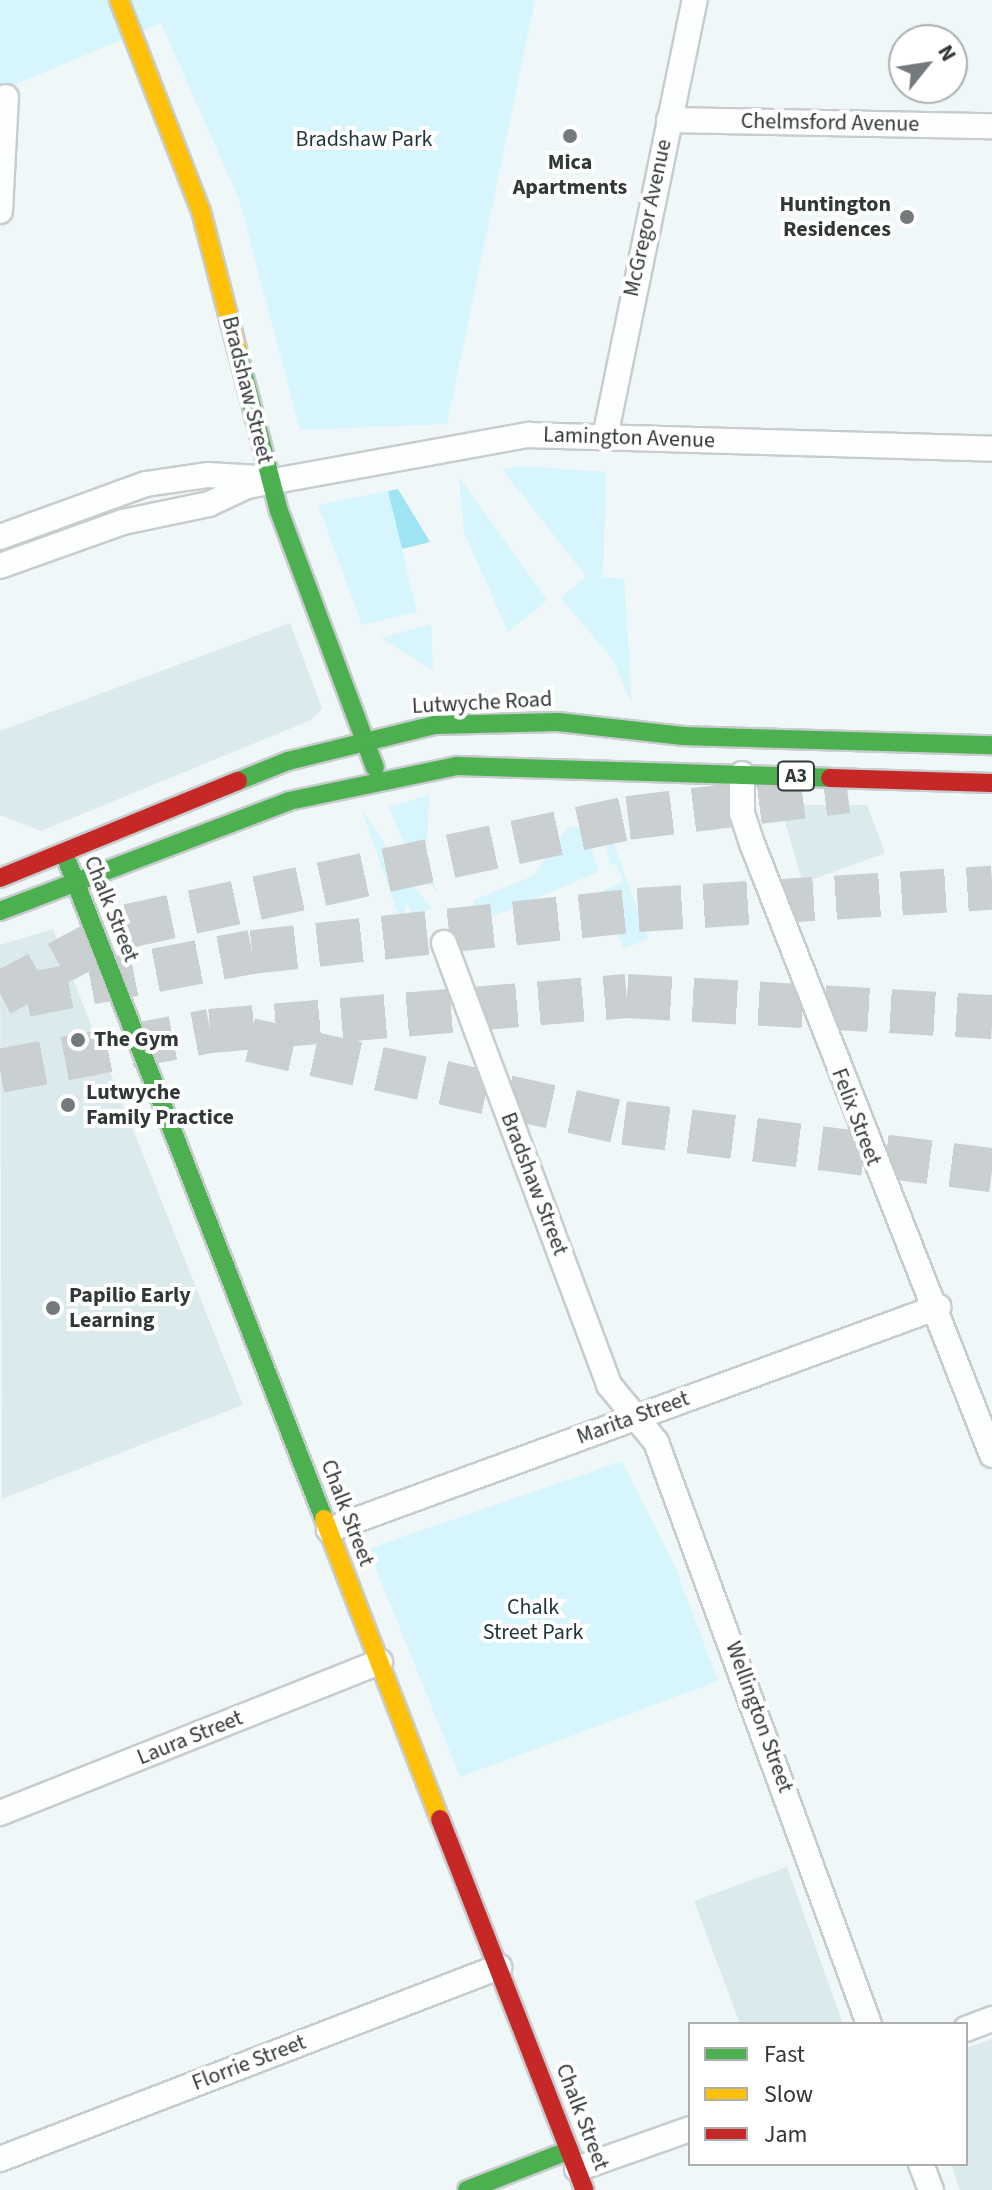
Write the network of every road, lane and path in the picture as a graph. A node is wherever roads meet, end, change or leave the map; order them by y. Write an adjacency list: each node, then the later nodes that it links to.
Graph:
1 (695, 0): 4 (street, McGregor Avenue)
2 (120, 1): 9 (main road, Bradshaw Street)
3 (6, 97): 6 (street)
4 (669, 120): 5 (street, Chelmsford Avenue); 7 (street, McGregor Avenue)
5 (992, 126)
6 (0, 211)
7 (605, 437): 8 (street, Lamington Avenue); 9 (street, Lamington Avenue)
8 (992, 449)
9 (270, 480): 10 (street, Lamington Avenue); 11 (street, Lamington Avenue); 12 (main road, Bradshaw Street)
10 (0, 537)
11 (0, 566)
12 (365, 739): 13 (main road, Lutwyche Road / A3); 15 (main road, Bradshaw Street); 17 (main road, Lutwyche Road / A3)
13 (992, 745)
14 (742, 774): 15 (main road, A3); 16 (main road, A3); 22 (street, Felix Street)
15 (379, 779): 19 (main road, A3)
16 (992, 783)
17 (64, 853): 18 (main road, Lutwyche Road / A3); 19 (main road, Chalk Street)
18 (0, 878)
19 (74, 882): 20 (main road, A3); 25 (main road, Chalk Street)
20 (0, 911)
21 (444, 943): 23 (street, Bradshaw Street)
22 (938, 1307): 23 (street, Marita Street); 24 (street, Felix Street)
23 (636, 1417): 25 (street, Marita Street); 30 (street, Wellington Street)
24 (992, 1455)
25 (329, 1530): 26 (main road, Chalk Street)
26 (380, 1662): 27 (street, Laura Street); 28 (main road, Chalk Street)
27 (0, 1813)
28 (499, 1967): 33 (street, Florrie Street); 35 (main road, Chalk Street)
29 (992, 2019): 31 (street)
30 (868, 2022)
31 (968, 2028)
32 (688, 2130): 35 (street)
33 (0, 2159)
34 (922, 2166): 37 (street)
35 (577, 2170): 36 (main road)
36 (467, 2190)
37 (931, 2190)

